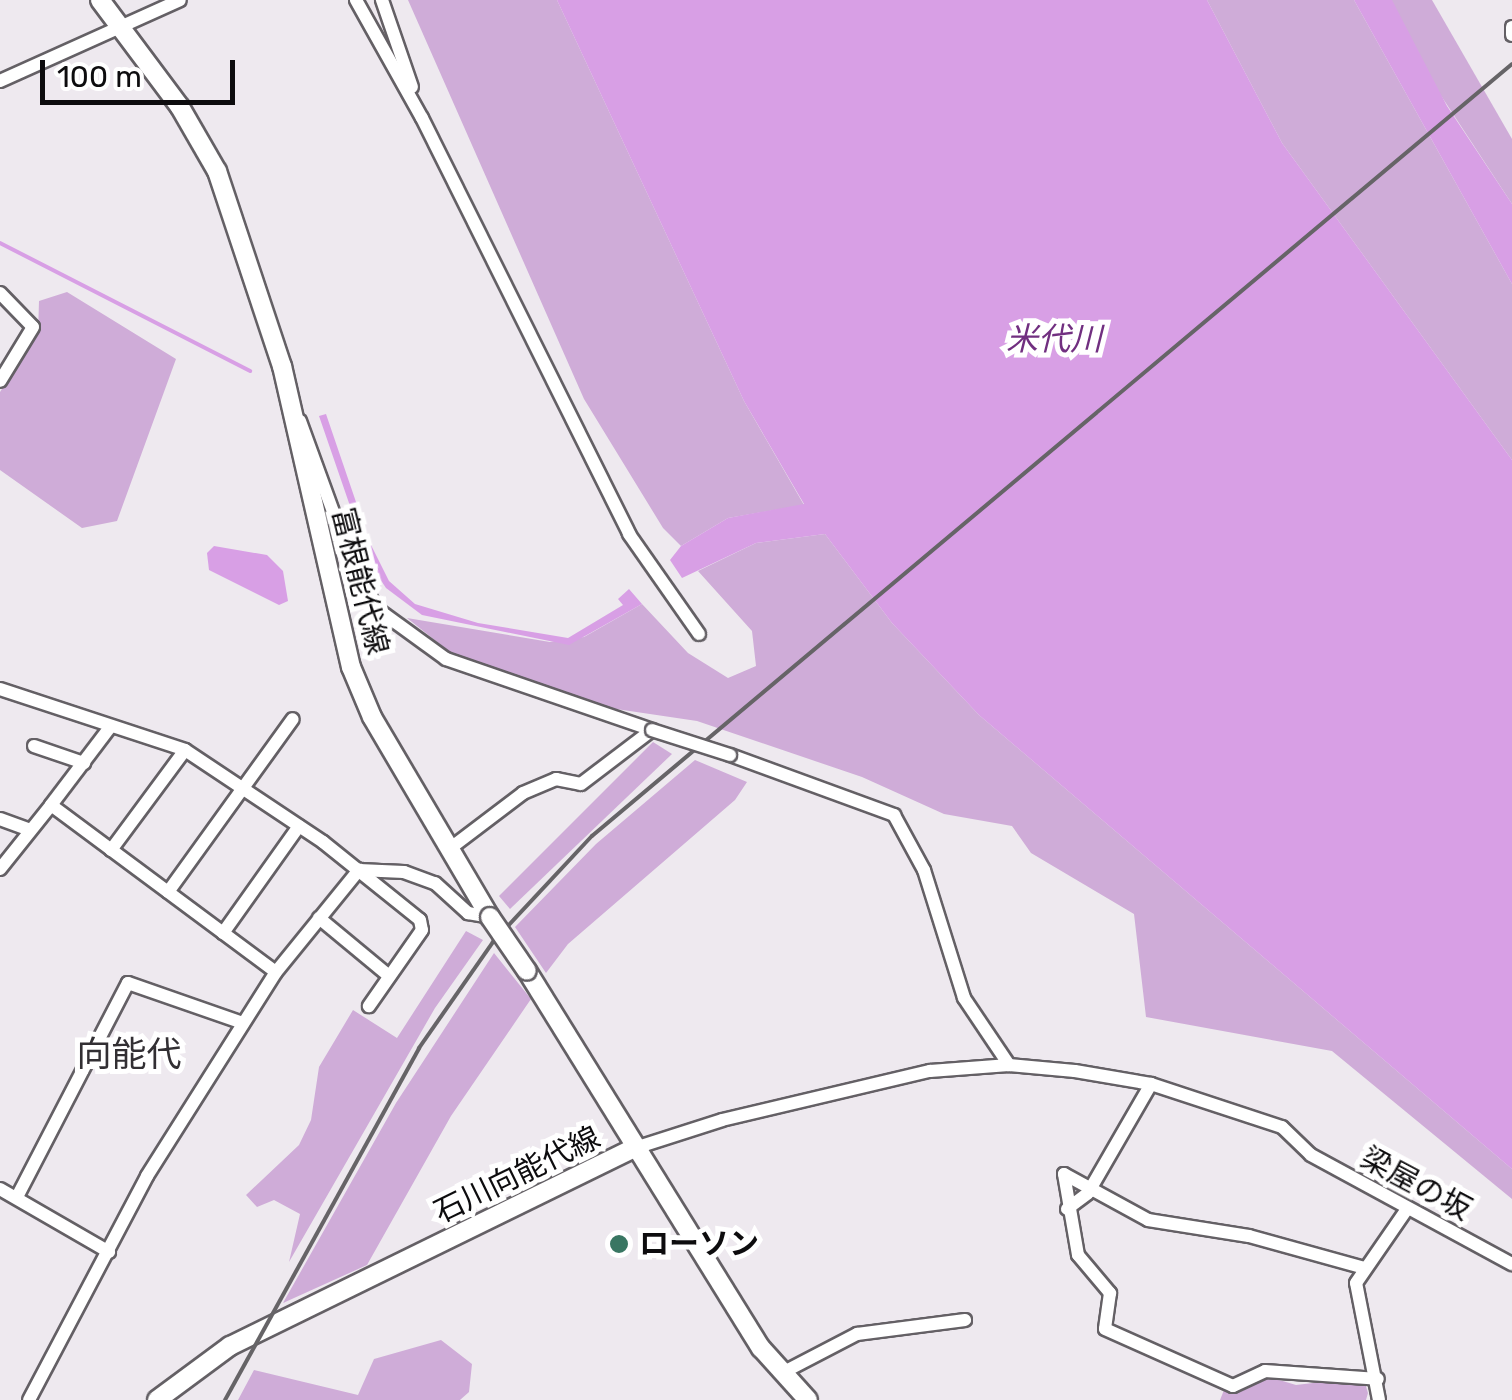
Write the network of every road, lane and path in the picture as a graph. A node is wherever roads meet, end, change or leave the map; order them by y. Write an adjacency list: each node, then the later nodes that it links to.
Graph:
1 (100, 0): 5 (main road, 富根能代線)
2 (180, 0): 5 (street)
3 (356, 0): 9 (street)
4 (382, 0): 9 (street)
5 (122, 27): 8 (street); 12 (main road, 富根能代線)
6 (1512, 27): 7 (street)
7 (1512, 35)
8 (0, 81)
9 (422, 118): 13 (street)
10 (0, 294): 11 (street)
11 (0, 381)
12 (291, 406): 17 (street); 27 (main road, 富根能代線)
13 (700, 634)
14 (0, 690): 16 (street)
15 (293, 719): 21 (street)
16 (111, 726): 19 (street); 20 (street)
17 (652, 730): 27 (street); 38 (street, bridge)
18 (34, 746): 20 (street)
19 (185, 750): 21 (street); 26 (street)
20 (84, 762): 22 (street)
21 (244, 788): 24 (street); 30 (street)
22 (51, 805): 25 (street); 26 (street)
23 (0, 819): 25 (street)
24 (300, 826): 29 (street); 33 (street)
25 (28, 830): 28 (street)
26 (111, 850): 30 (street)
27 (448, 850): 32 (main road, 富根能代線)
28 (0, 869)
29 (359, 870): 31 (street); 32 (street); 35 (street)
30 (168, 892): 33 (street)
31 (319, 918): 34 (street); 35 (street)
32 (490, 918): 40 (main road, 富根能代線, bridge)
33 (223, 933): 34 (street)
34 (276, 972): 37 (street)
35 (389, 976): 36 (street)
36 (369, 1006)
37 (244, 1023): 43 (street); 46 (street)
38 (1009, 1065): 39 (street, 梁屋の坂); 40 (street, 梁屋の坂)
39 (1151, 1084): 42 (street); 45 (street, 梁屋の坂)
40 (635, 1148): 50 (main road, 石川向能代線); 53 (main road, 石川向能代線)
41 (0, 1190): 43 (street)
42 (1088, 1193): 44 (street); 44 (street); 48 (street)
43 (17, 1197): 46 (street)
44 (1067, 1209): 51 (street)
45 (1408, 1209): 47 (street, 梁屋の坂); 48 (street)
46 (108, 1252): 52 (street)
47 (1512, 1264)
48 (1364, 1268): 51 (street)
49 (965, 1320): 50 (street)
50 (782, 1373): 54 (main road, 石川向能代線)
51 (1378, 1379): 55 (street)
52 (30, 1400)
53 (157, 1400)
54 (808, 1400)
55 (1379, 1400)

